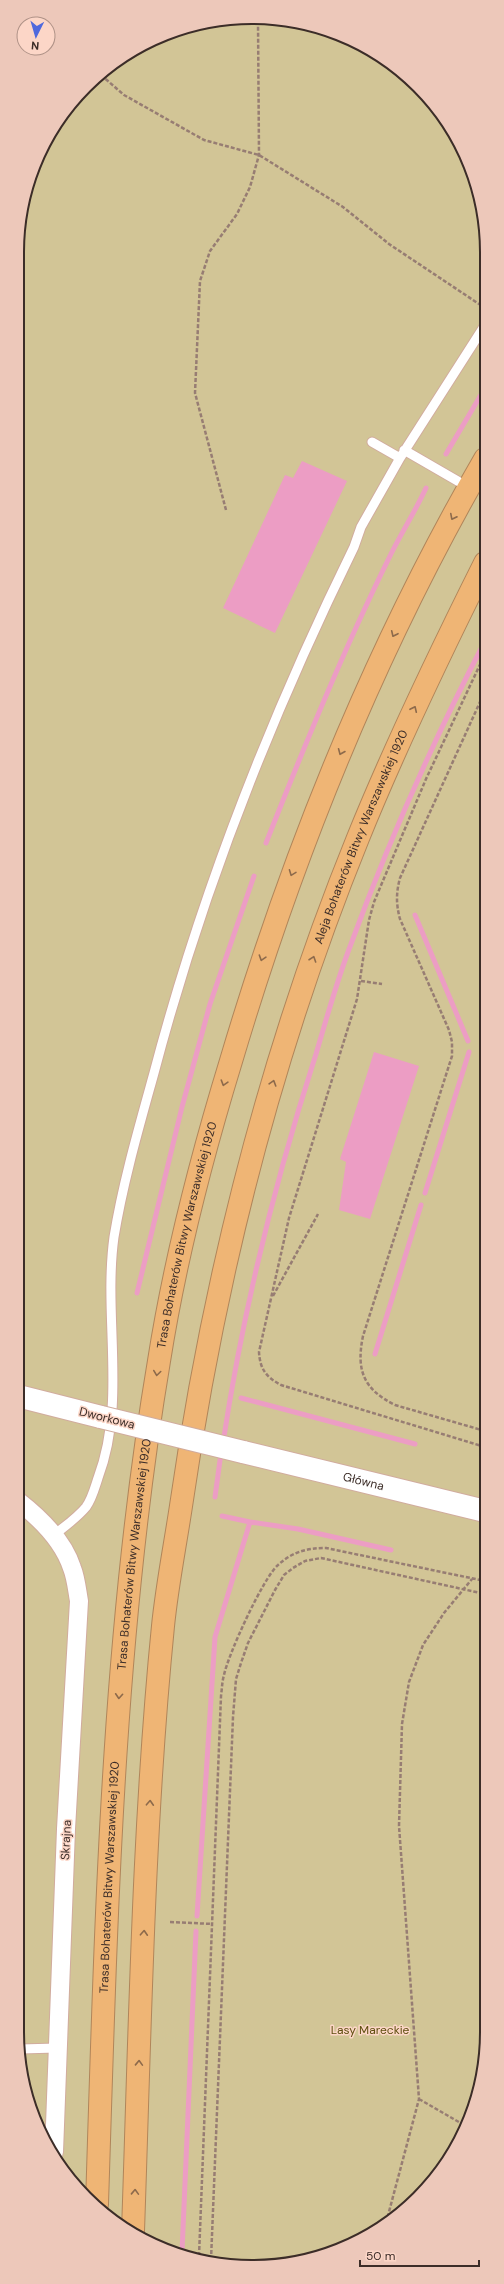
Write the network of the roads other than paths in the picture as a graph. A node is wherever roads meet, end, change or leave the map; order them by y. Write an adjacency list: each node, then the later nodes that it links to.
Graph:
1 (480, 333): 3 (lane)
2 (372, 442): 3 (lane)
3 (402, 454): 5 (lane); 11 (lane)
4 (480, 467): 5 (highway)
5 (468, 487): 15 (highway, Trasa Bohaterów Bitwy Warszawskiej 1920, one-way to 15)
6 (480, 573): 16 (highway, Aleja Bohaterów Bitwy Warszawskiej 1920, one-way to 6)
7 (24, 1397): 8 (street, Dworkowa, bridge)
8 (243, 1452): 10 (street, Główna)
9 (24, 1506): 11 (street)
10 (480, 1511)
11 (54, 1535): 12 (street, Skrajna)
12 (57, 2048): 13 (lane); 14 (street, Skrajna)
13 (24, 2049)
14 (54, 2145)
15 (97, 2199)
16 (133, 2226)

